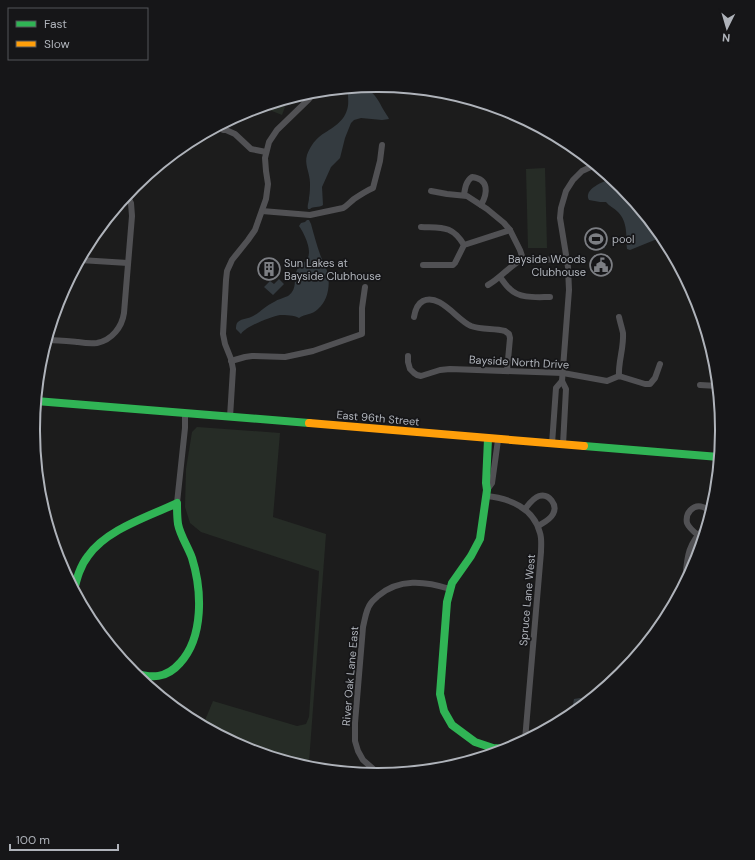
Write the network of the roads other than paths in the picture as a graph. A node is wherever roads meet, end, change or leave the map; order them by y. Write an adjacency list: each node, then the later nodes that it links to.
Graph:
1 (308, 100): 4 (street)
2 (223, 130): 4 (street)
3 (382, 145): 10 (street)
4 (266, 152): 10 (street)
5 (590, 167): 15 (street)
6 (431, 191): 7 (street)
7 (464, 195): 9 (street); 9 (street)
8 (130, 201): 17 (street)
9 (481, 205): 12 (street)
10 (262, 211): 27 (street)
11 (421, 227): 13 (street)
12 (510, 230): 13 (street); 14 (street)
13 (464, 245): 18 (street)
14 (523, 259): 15 (street); 19 (street)
15 (567, 259): 30 (street)
16 (85, 260): 17 (street)
17 (128, 263): 25 (street)
18 (423, 265)
19 (500, 277): 20 (street); 22 (street)
20 (488, 285)
21 (365, 287): 27 (street)
22 (550, 297)
23 (414, 317): 29 (street)
24 (619, 317): 31 (street)
25 (53, 340)
26 (408, 356): 29 (street, Bayside North Drive)
27 (232, 361): 37 (street)
28 (660, 364): 31 (street, Bayside North Drive)
29 (508, 371): 30 (street, Bayside North Drive)
30 (563, 373): 31 (street, Bayside North Drive); 32 (street)
31 (618, 376)
32 (562, 381): 40 (street); 41 (street)
33 (700, 385): 34 (street)
34 (712, 386)
35 (42, 401): 36 (street, East 96th Street)
36 (185, 413): 37 (street, East 96th Street); 44 (street)
37 (230, 417): 38 (street, East 96th Street)
38 (488, 439): 39 (street, East 96th Street); 43 (street)
39 (498, 440): 40 (street, East 96th Street); 43 (street)
40 (552, 444): 41 (street, East 96th Street)
41 (563, 445): 42 (street, East 96th Street)
42 (714, 457)
43 (486, 493): 46 (street, Spruce Lane West); 51 (street)
44 (177, 503): 50 (street); 52 (street)
45 (706, 508): 48 (street)
46 (525, 509): 47 (street, Spruce Lane West); 47 (street)
47 (538, 526): 53 (street, Spruce Lane West)
48 (698, 535): 49 (street)
49 (686, 566)
50 (76, 581)
51 (450, 589): 54 (street); 55 (street, River Oak Lane East)
52 (146, 675)
53 (526, 734)
54 (492, 748)
55 (372, 768)

